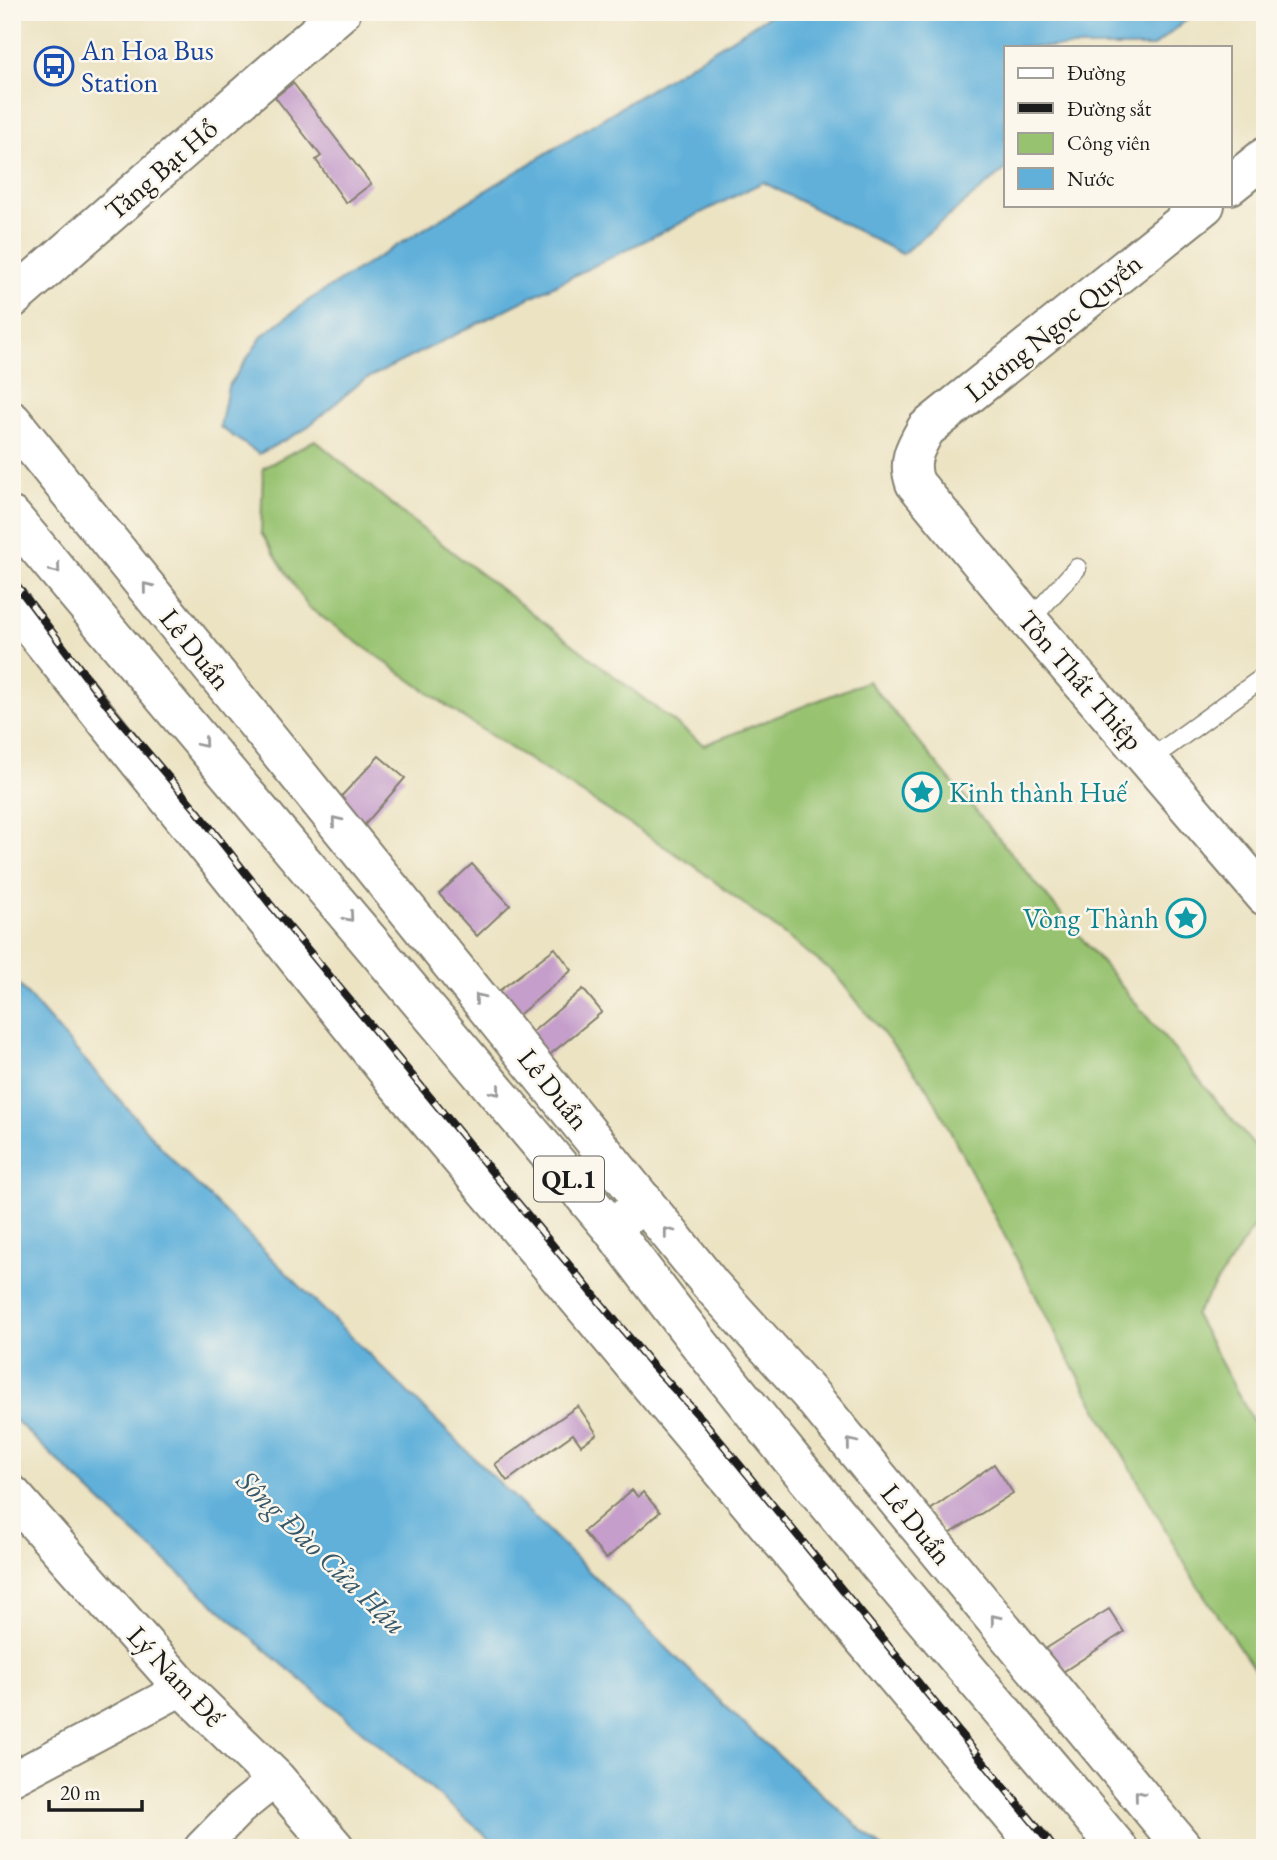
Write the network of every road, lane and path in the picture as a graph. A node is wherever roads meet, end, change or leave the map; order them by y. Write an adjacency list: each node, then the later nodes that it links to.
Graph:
1 (341, 12): 5 (main road, Tăng Bạt Hổ)
2 (1265, 157): 3 (main road)
3 (1232, 183)
4 (1204, 206): 7 (main road, Lương Ngọc Quyến)
5 (12, 299)
6 (12, 421): 15 (main road, Lê Duẩn / QL.1, one-way to 6)
7 (911, 458): 11 (main road, Tôn Thất Thiệp)
8 (12, 517): 16 (main road, Lê Duẩn / QL.1, one-way to 16)
9 (1077, 568): 11 (lane)
10 (12, 607): 23 (street)
11 (1029, 621): 13 (main road, Tôn Thất Thiệp)
12 (1265, 676): 13 (lane)
13 (1149, 760): 14 (main road, Tôn Thất Thiệp)
14 (1265, 896)
15 (644, 1201): 16 (main road); 25 (main road, Lê Duẩn / QL.1, one-way to 15)
16 (612, 1229): 24 (main road, Lê Duẩn / QL.1)
17 (12, 1495): 18 (main road, Lý Nam Đế)
18 (183, 1688): 19 (street); 20 (main road, Lý Nam Đế)
19 (12, 1779)
20 (275, 1779): 21 (street); 22 (main road, Lý Nam Đế)
21 (201, 1848)
22 (335, 1848)
23 (1036, 1848)
24 (1118, 1848)
25 (1183, 1848)

